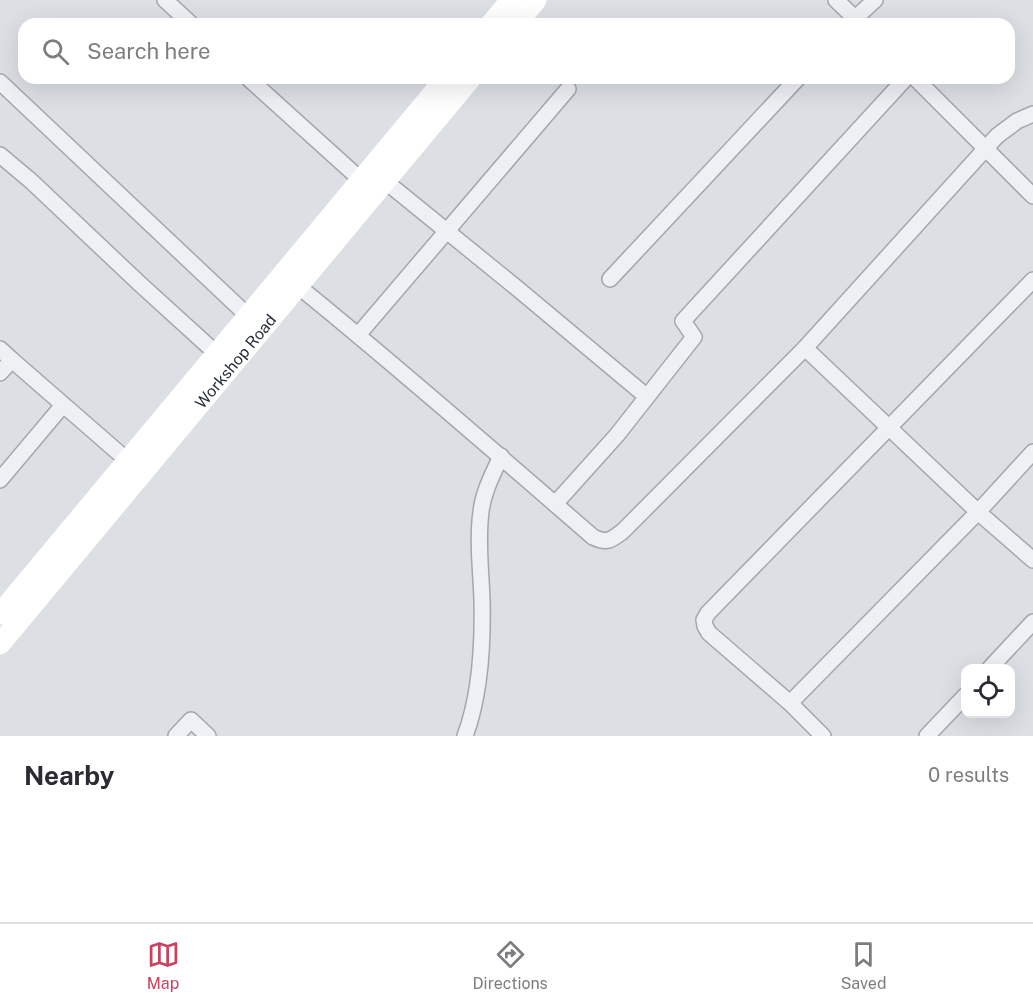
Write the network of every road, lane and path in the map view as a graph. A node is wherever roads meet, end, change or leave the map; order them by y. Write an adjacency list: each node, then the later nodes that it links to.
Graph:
1 (165, 0): 6 (street)
2 (511, 0): 7 (main road)
3 (536, 0): 8 (main road)
4 (836, 0): 9 (street)
5 (875, 0): 10 (street)
6 (184, 18)
7 (496, 18)
8 (521, 18)
9 (852, 18)
10 (859, 18)
11 (0, 82): 31 (street)
12 (256, 84): 23 (street)
13 (441, 84): 23 (main road, Workshop Road)
14 (466, 84): 24 (main road, Workshop Road)
15 (792, 84): 28 (street)
16 (900, 84): 38 (street)
17 (921, 84): 20 (street)
18 (568, 89): 27 (street)
19 (1033, 114): 20 (street)
20 (986, 149): 25 (street); 33 (street)
21 (0, 155): 35 (street)
22 (1033, 176): 25 (street)
23 (361, 180): 31 (main road, Workshop Road)
24 (385, 181): 27 (street); 30 (main road, Workshop Road)
25 (1017, 181): 26 (street)
26 (1033, 196)
27 (447, 231): 32 (street); 38 (street)
28 (610, 279)
29 (1033, 280): 40 (street)
30 (298, 286): 32 (street); 50 (main road, Workshop Road)
31 (248, 316): 35 (main road, Workshop Road)
32 (358, 335): 42 (street)
33 (805, 348): 40 (street); 45 (street)
34 (0, 349): 36 (street)
35 (217, 354): 43 (main road, Workshop Road)
36 (12, 360): 37 (street); 39 (street)
37 (0, 373)
38 (646, 396): 45 (street)
39 (63, 405): 43 (street); 44 (street)
40 (889, 428): 46 (street); 53 (street)
41 (1033, 452): 46 (street)
42 (501, 456): 45 (street); 56 (street)
43 (128, 461): 48 (main road, Workshop Road)
44 (0, 480)
45 (555, 504)
46 (978, 512): 47 (street); 53 (street)
47 (1033, 560)
48 (0, 614)
49 (1033, 622): 51 (street)
50 (0, 644)
51 (995, 664)
52 (961, 700): 58 (street)
53 (790, 704): 57 (street)
54 (176, 736): 55 (street)
55 (208, 736)
56 (465, 736)
57 (823, 736)
58 (927, 736)

